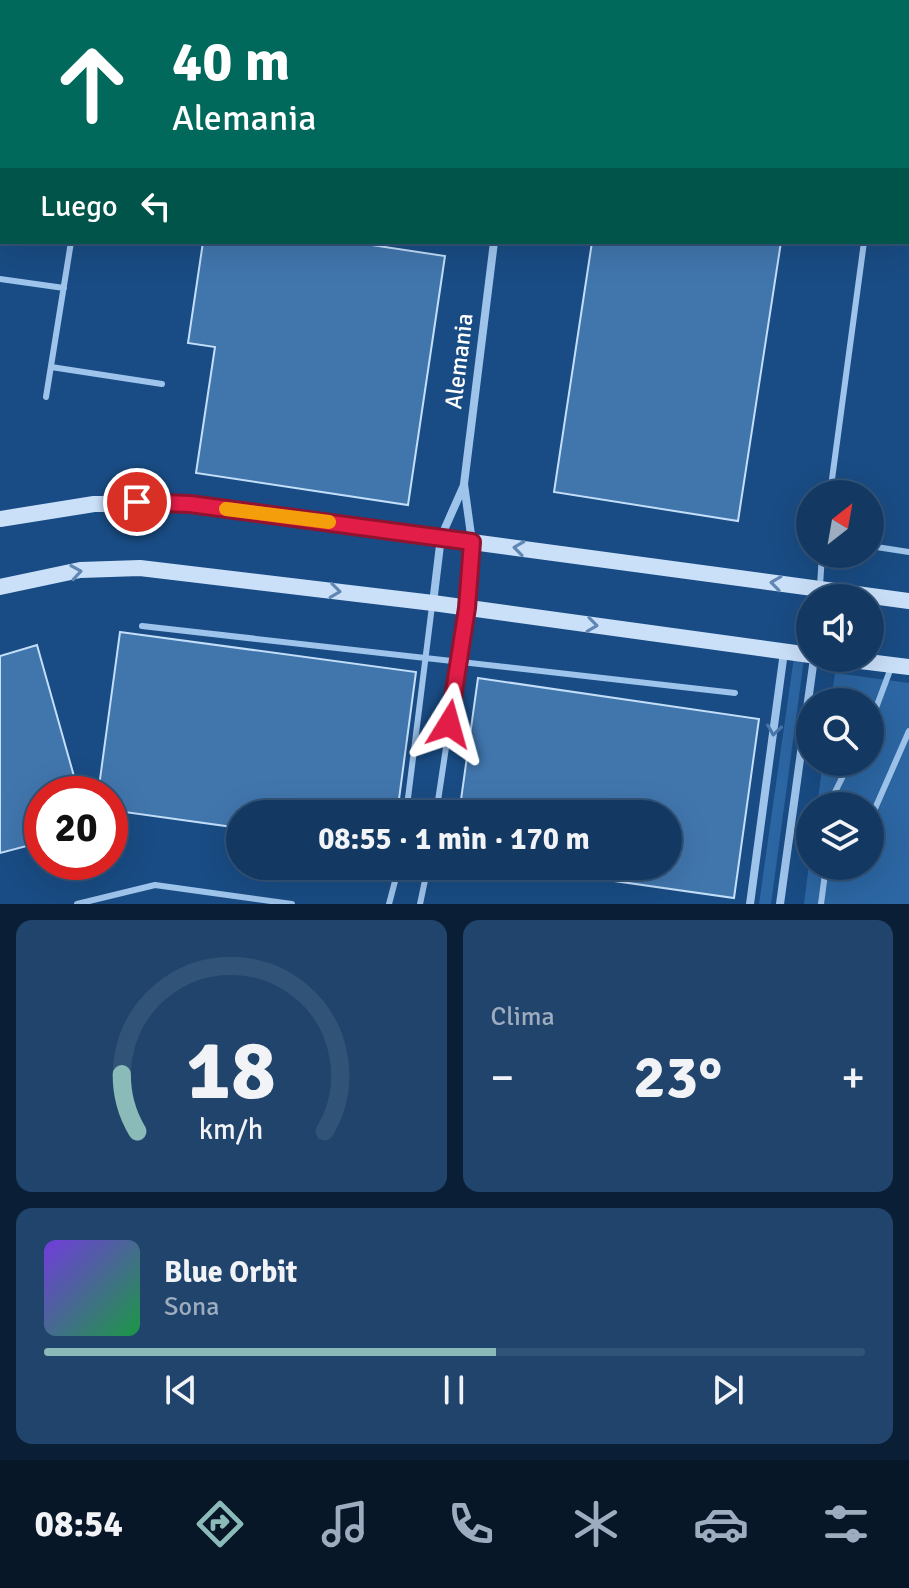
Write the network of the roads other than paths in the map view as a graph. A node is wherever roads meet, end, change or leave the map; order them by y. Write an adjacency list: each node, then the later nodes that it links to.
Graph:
1 (71, 244): 5 (lane)
2 (494, 244): 10 (street, Alemania)
3 (864, 244): 9 (lane)
4 (0, 279): 5 (lane)
5 (64, 288): 6 (lane)
6 (51, 367): 7 (lane); 8 (lane)
7 (162, 384)
8 (46, 397)
9 (832, 480)
10 (464, 484): 12 (street, Alemania); 13 (street, Alemania)
11 (0, 519): 12 (main road)
12 (441, 537): 13 (main road); 20 (street, Alemania)
13 (472, 542): 16 (main road, one-way to 13); 21 (street, Alemania)
14 (884, 548): 15 (lane)
15 (909, 552)
16 (796, 586)
17 (0, 587): 20 (main road, one-way to 20)
18 (884, 598): 19 (main road)
19 (909, 601)
20 (433, 603): 21 (main road); 25 (lane)
21 (467, 608): 23 (main road, one-way to 23); 26 (lane)
22 (142, 626): 25 (lane)
23 (784, 652): 24 (main road); 42 (street, one-way to 42)
24 (796, 654)
25 (425, 661): 26 (lane); 33 (lane)
26 (458, 664): 29 (lane); 34 (lane)
27 (901, 666): 30 (lane)
28 (810, 672): 43 (street)
29 (735, 693)
30 (884, 698)
31 (909, 731): 32 (lane)
32 (882, 792)
33 (408, 800)
34 (438, 800)
35 (395, 880): 40 (lane)
36 (425, 880): 41 (lane)
37 (824, 880): 44 (lane)
38 (77, 904): 39 (lane)
39 (292, 904)
40 (389, 904)
41 (420, 904)
42 (750, 904)
43 (780, 904)
44 (821, 904)

